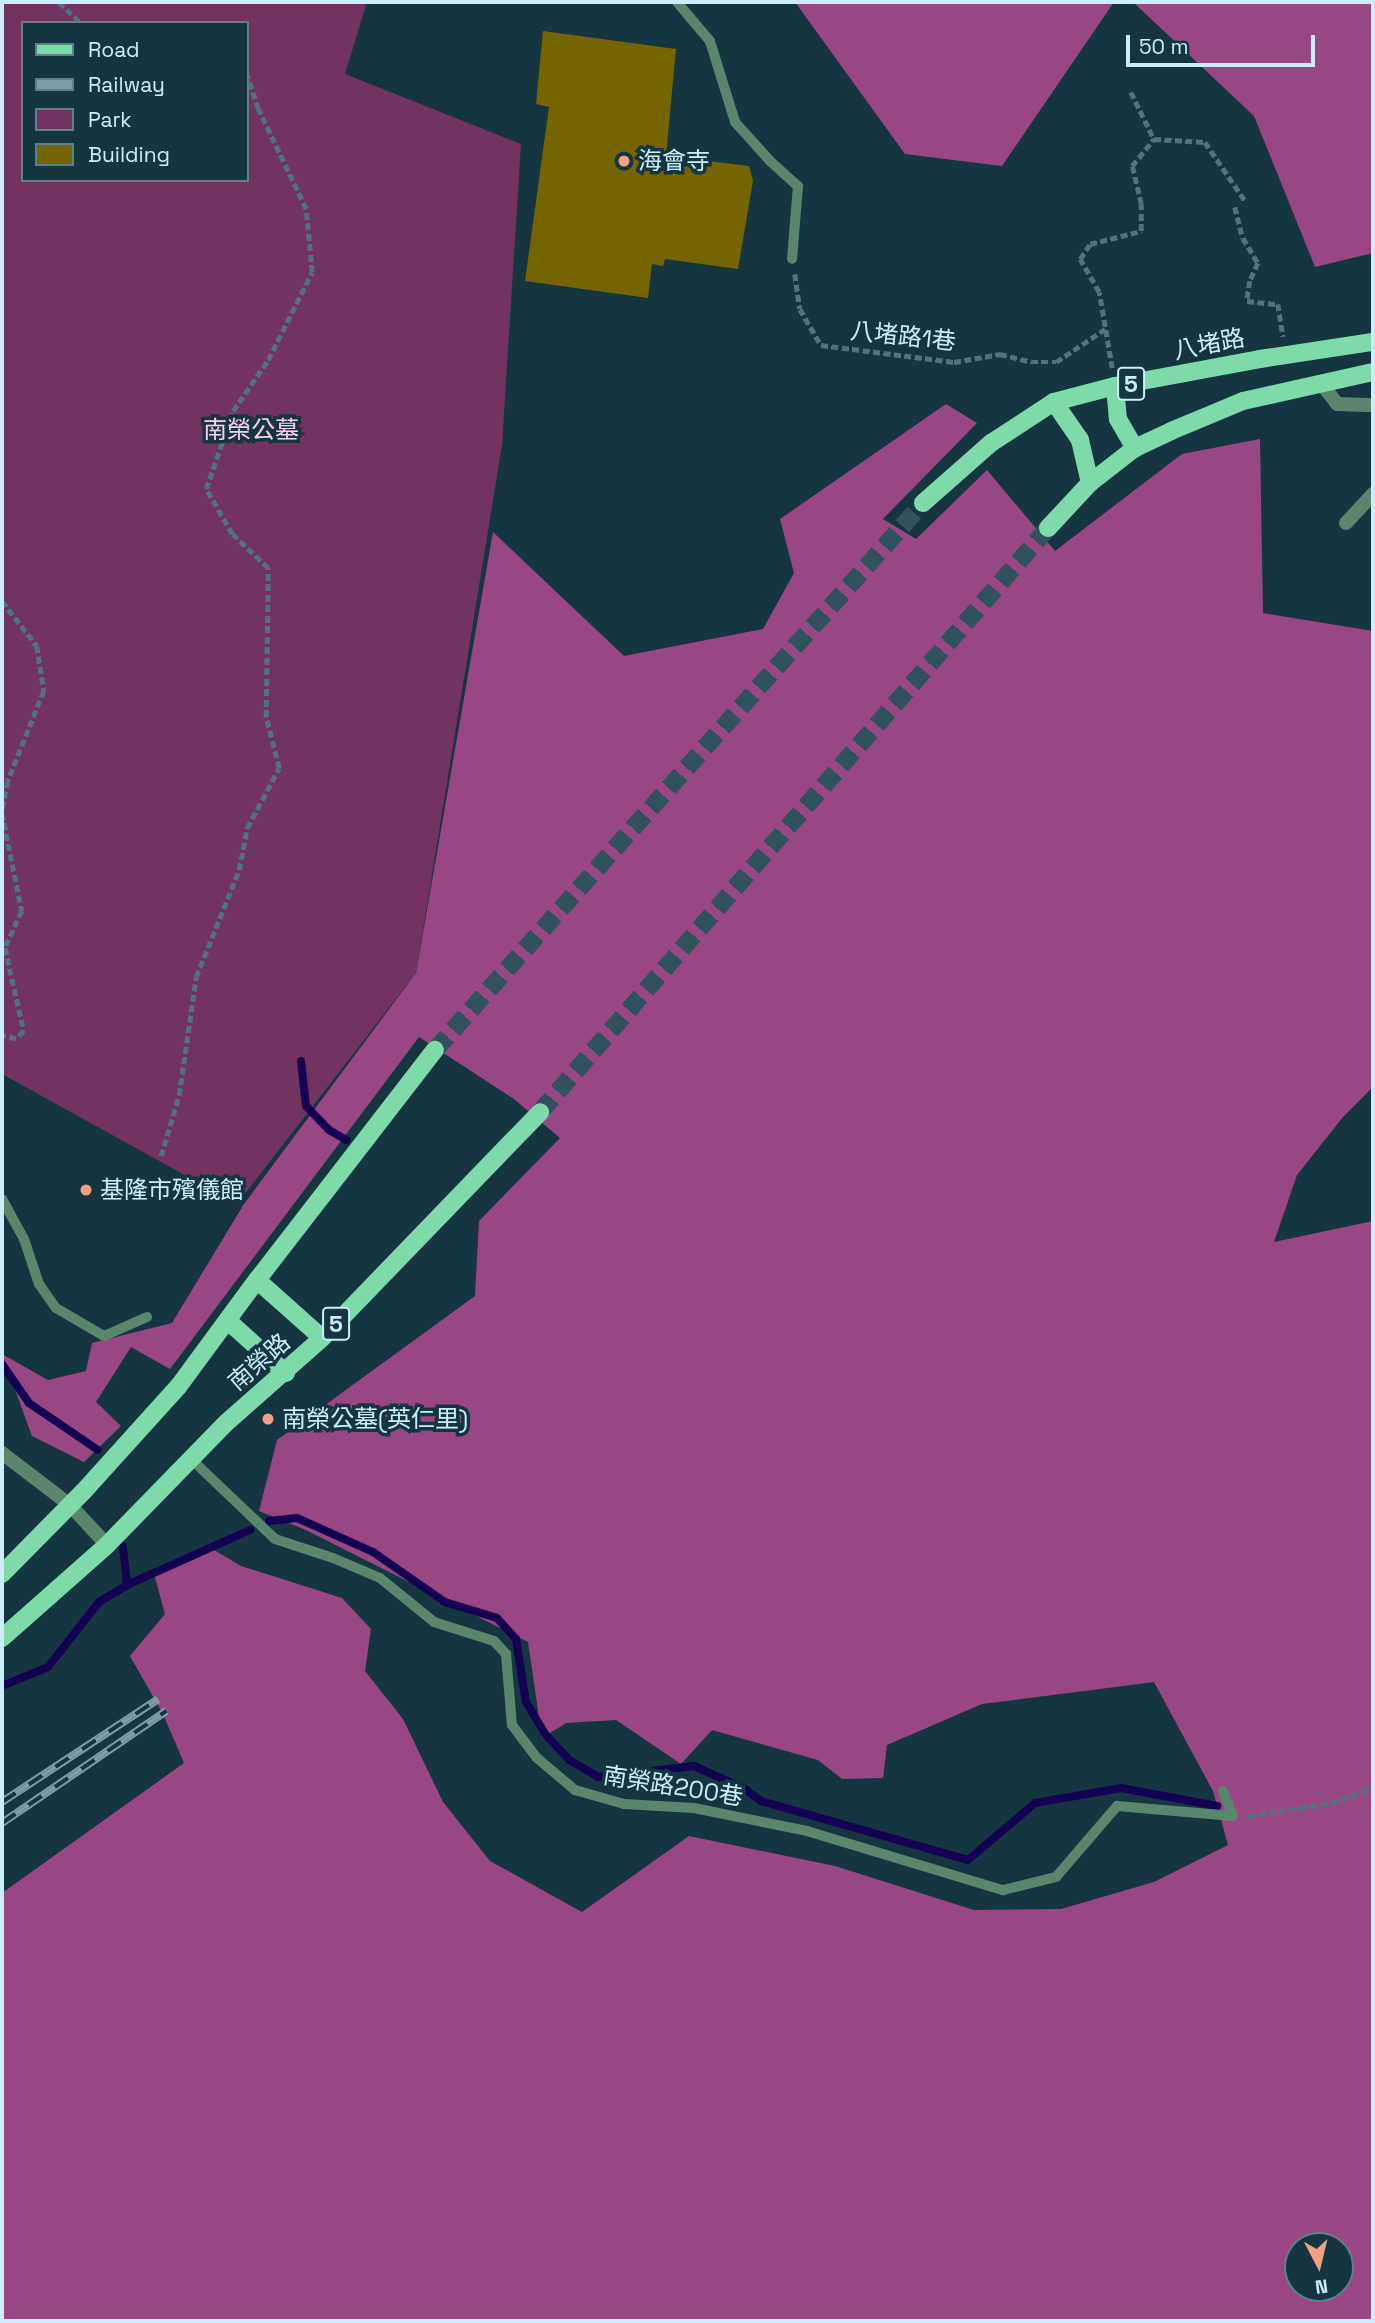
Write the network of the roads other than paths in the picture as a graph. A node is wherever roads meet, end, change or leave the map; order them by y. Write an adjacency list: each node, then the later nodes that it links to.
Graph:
1 (677, 2): 2 (lane)
2 (792, 260)
3 (1373, 342): 6 (main road, 八堵路 / 5)
4 (1373, 372): 5 (main road, 5)
5 (1320, 382): 8 (street); 9 (main road, 5)
6 (1115, 386): 7 (main road, 八堵路 / 5); 9 (main road)
7 (1054, 401): 10 (main road); 12 (main road, 八堵路 / 5)
8 (1373, 405)
9 (1135, 448): 10 (main road, 5)
10 (1090, 483): 14 (main road, 5)
11 (1373, 494): 13 (street)
12 (923, 503)
13 (1346, 523)
14 (1048, 527)
15 (435, 1050): 18 (main road, 南榮路)
16 (540, 1112): 21 (main road, 南榮路 / 5)
17 (2, 1199): 19 (lane)
18 (257, 1280): 20 (main road, 南榮路); 21 (main road, 5)
19 (147, 1317)
20 (228, 1321): 22 (main road); 25 (main road, 南榮路)
21 (322, 1338): 22 (main road, 南榮路 / 5)
22 (286, 1373): 24 (main road, 南榮路 / 5)
23 (2, 1453): 25 (street)
24 (190, 1458): 26 (main road, 南榮路 / 5); 29 (lane, 南榮路200巷)
25 (70, 1505): 26 (street); 27 (main road, 南榮路)
26 (107, 1545): 28 (main road, 南榮路 / 5)
27 (2, 1574)
28 (2, 1638)
29 (1223, 1791)

